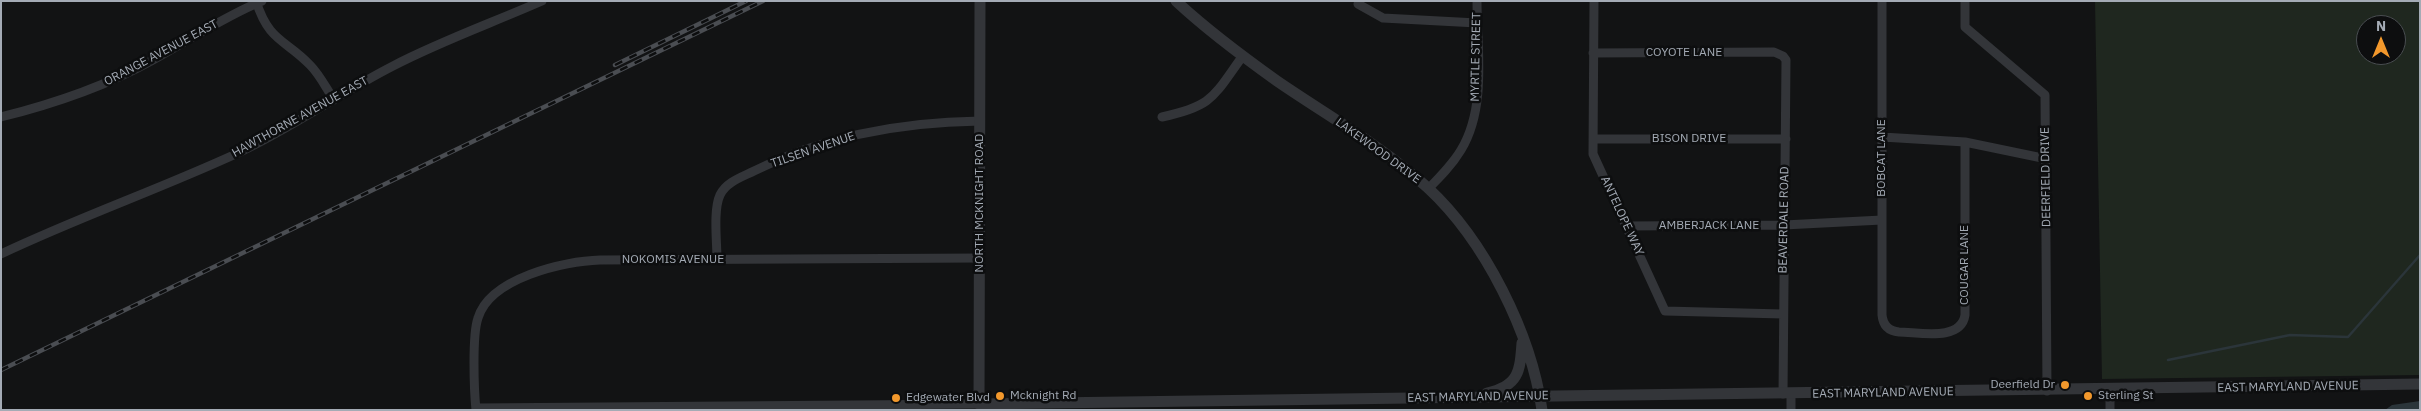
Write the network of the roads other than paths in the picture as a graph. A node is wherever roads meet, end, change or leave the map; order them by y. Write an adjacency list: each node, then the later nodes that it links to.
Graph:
1 (542, 1): 14 (street, HAWTHORNE AVENUE EAST)
2 (980, 1): 17 (street, NORTH MCKNIGHT ROAD)
3 (1176, 1): 13 (street, LAKEWOOD DRIVE)
4 (1477, 1): 10 (street, MYRTLE STREET)
5 (1594, 1): 12 (street, ANTELOPE WAY)
6 (1882, 1): 18 (street, BOBCAT LANE)
7 (1965, 1): 22 (street, DEERFIELD DRIVE)
8 (258, 2): 14 (street); 15 (street, ORANGE AVENUE EAST)
9 (1358, 4): 10 (street)
10 (1477, 23): 23 (street, MYRTLE STREET)
11 (1774, 52): 12 (street, COYOTE LANE); 20 (street, BEAVERDALE ROAD)
12 (1593, 53): 19 (street, ANTELOPE WAY)
13 (1242, 56): 16 (street); 23 (street, LAKEWOOD DRIVE)
14 (334, 100): 27 (street, HAWTHORNE AVENUE EAST)
15 (1, 117)
16 (1162, 117)
17 (980, 121): 28 (street, NORTH MCKNIGHT ROAD); 29 (street, TILSEN AVENUE)
18 (1882, 137): 21 (street); 24 (street, BOBCAT LANE)
19 (1593, 138): 20 (street, BISON DRIVE); 26 (street, ANTELOPE WAY)
20 (1786, 140): 25 (street, BEAVERDALE ROAD)
21 (1965, 142): 22 (street); 31 (street, COUGAR LANE)
22 (2046, 159): 35 (street, DEERFIELD DRIVE)
23 (1428, 189): 32 (street, LAKEWOOD DRIVE)
24 (1882, 220): 25 (street, AMBERJACK LANE); 31 (street, BOBCAT LANE)
25 (1784, 225): 26 (street, AMBERJACK LANE); 30 (street, BEAVERDALE ROAD)
26 (1626, 226): 30 (street, ANTELOPE WAY)
27 (1, 254)
28 (980, 258): 29 (street, NOKOMIS AVENUE); 39 (street, NORTH MCKNIGHT ROAD)
29 (717, 260): 43 (street, NOKOMIS AVENUE)
30 (1782, 314): 36 (street, BEAVERDALE ROAD)
31 (1882, 315)
32 (1523, 338): 37 (street, LAKEWOOD DRIVE); 38 (street)
33 (2420, 384): 34 (street, EAST MARYLAND AVENUE)
34 (2110, 390): 35 (street, EAST MARYLAND AVENUE); 46 (street)
35 (2046, 391): 36 (street, EAST MARYLAND AVENUE)
36 (1787, 394): 37 (street, EAST MARYLAND AVENUE); 45 (street, BEAVERDALE ROAD)
37 (1540, 396): 38 (street, EAST MARYLAND AVENUE); 44 (street, LAKEWOOD DRIVE)
38 (1467, 398): 39 (street, EAST MARYLAND AVENUE)
39 (979, 404): 42 (street, EAST MARYLAND AVENUE)
40 (764, 408): 41 (street, EAST MARYLAND AVENUE); 43 (street, EAST MARYLAND AVENUE)
41 (813, 408): 42 (street, EAST MARYLAND AVENUE)
42 (845, 408)
43 (476, 409)
44 (1542, 410)
45 (1791, 410)
46 (2110, 410)

